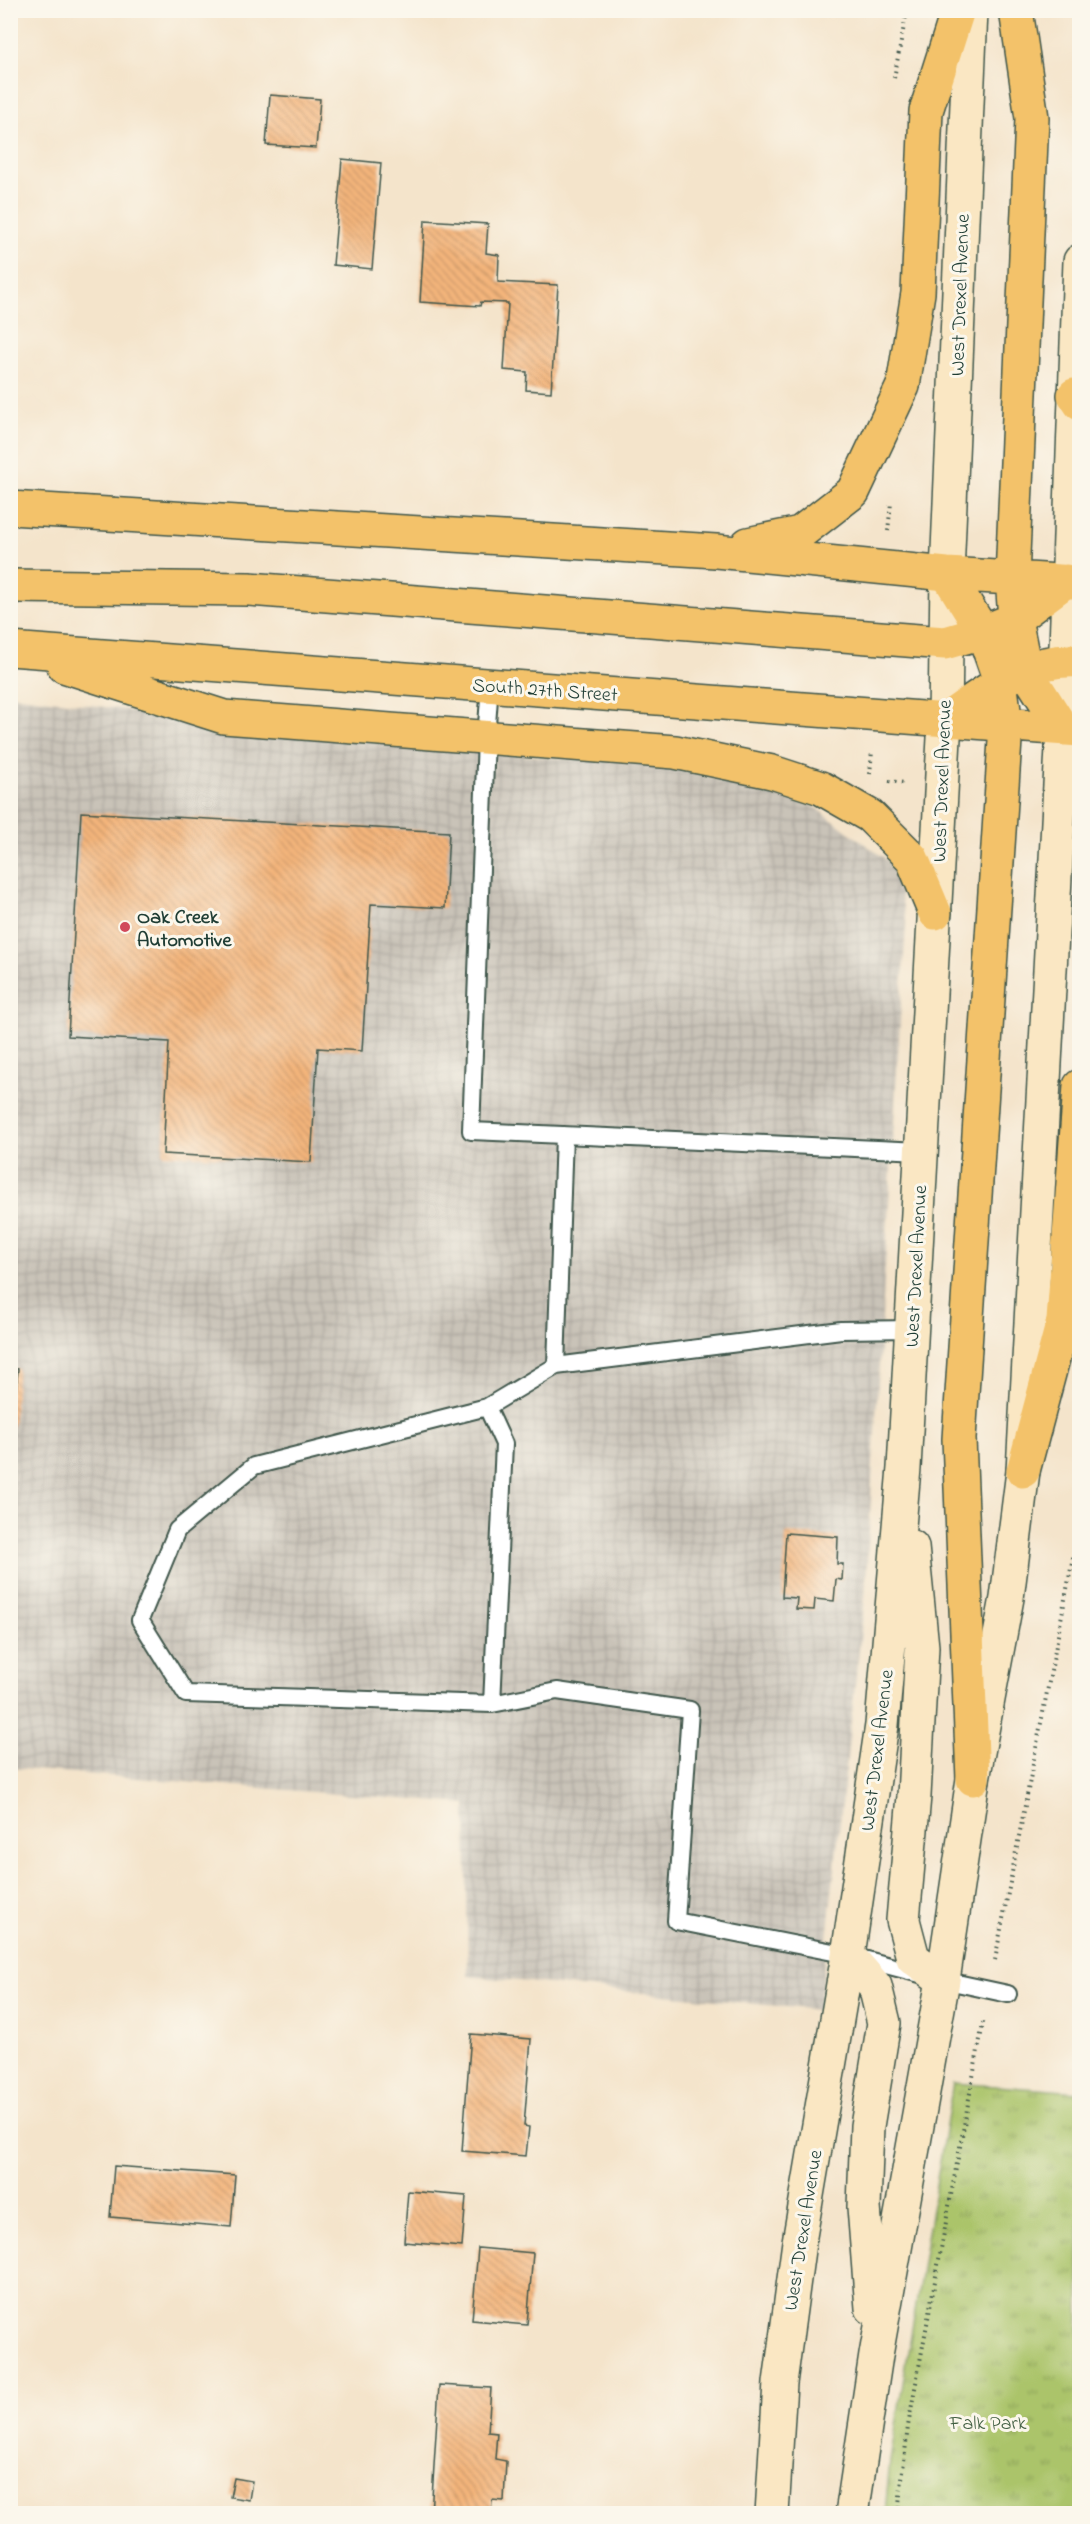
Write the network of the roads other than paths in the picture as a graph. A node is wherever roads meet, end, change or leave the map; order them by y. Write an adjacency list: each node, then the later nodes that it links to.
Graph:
1 (958, 10): 7 (main road)
2 (971, 10): 8 (street, West Drexel Avenue)
3 (1016, 10): 9 (main road)
4 (1080, 261): 5 (street)
5 (1077, 400): 10 (street)
6 (10, 508): 7 (main road)
7 (716, 551): 8 (main road)
8 (947, 574): 9 (main road); 13 (main road); 14 (street, West Drexel Avenue)
9 (1012, 578): 10 (main road); 12 (main road)
10 (1073, 581): 12 (main road); 16 (street)
11 (10, 586): 14 (main road)
12 (1015, 619): 13 (main road); 17 (main road)
13 (983, 632): 14 (main road); 17 (main road)
14 (945, 642): 19 (street, West Drexel Avenue)
15 (10, 649): 18 (main road, South 27th Street); 22 (main road)
16 (1072, 660): 17 (main road); 21 (street)
17 (1012, 675): 19 (main road); 20 (main road); 21 (main road)
18 (490, 685): 19 (main road, South 27th Street); 22 (lane)
19 (945, 720): 20 (main road, South 27th Street); 23 (street, West Drexel Avenue)
20 (1006, 724): 21 (main road, South 27th Street); 33 (main road)
21 (1071, 730): 31 (street)
22 (486, 738): 23 (main road); 25 (lane)
23 (935, 913): 26 (street, West Drexel Avenue)
24 (1080, 1086): 31 (main road)
25 (564, 1135): 26 (lane); 28 (lane)
26 (922, 1151): 27 (street, West Drexel Avenue)
27 (912, 1329): 28 (lane); 30 (street, West Drexel Avenue)
28 (556, 1366): 29 (lane)
29 (487, 1407): 32 (lane); 32 (lane)
30 (904, 1468): 34 (street, West Drexel Avenue); 35 (street)
31 (1023, 1471): 33 (street)
32 (492, 1704): 34 (lane)
33 (973, 1779): 35 (street)
34 (848, 1955): 35 (lane); 37 (street); 38 (street, West Drexel Avenue)
35 (943, 1980): 36 (lane); 37 (street)
36 (1008, 1994)
37 (876, 2355): 39 (street)
38 (772, 2514)
39 (852, 2514)

